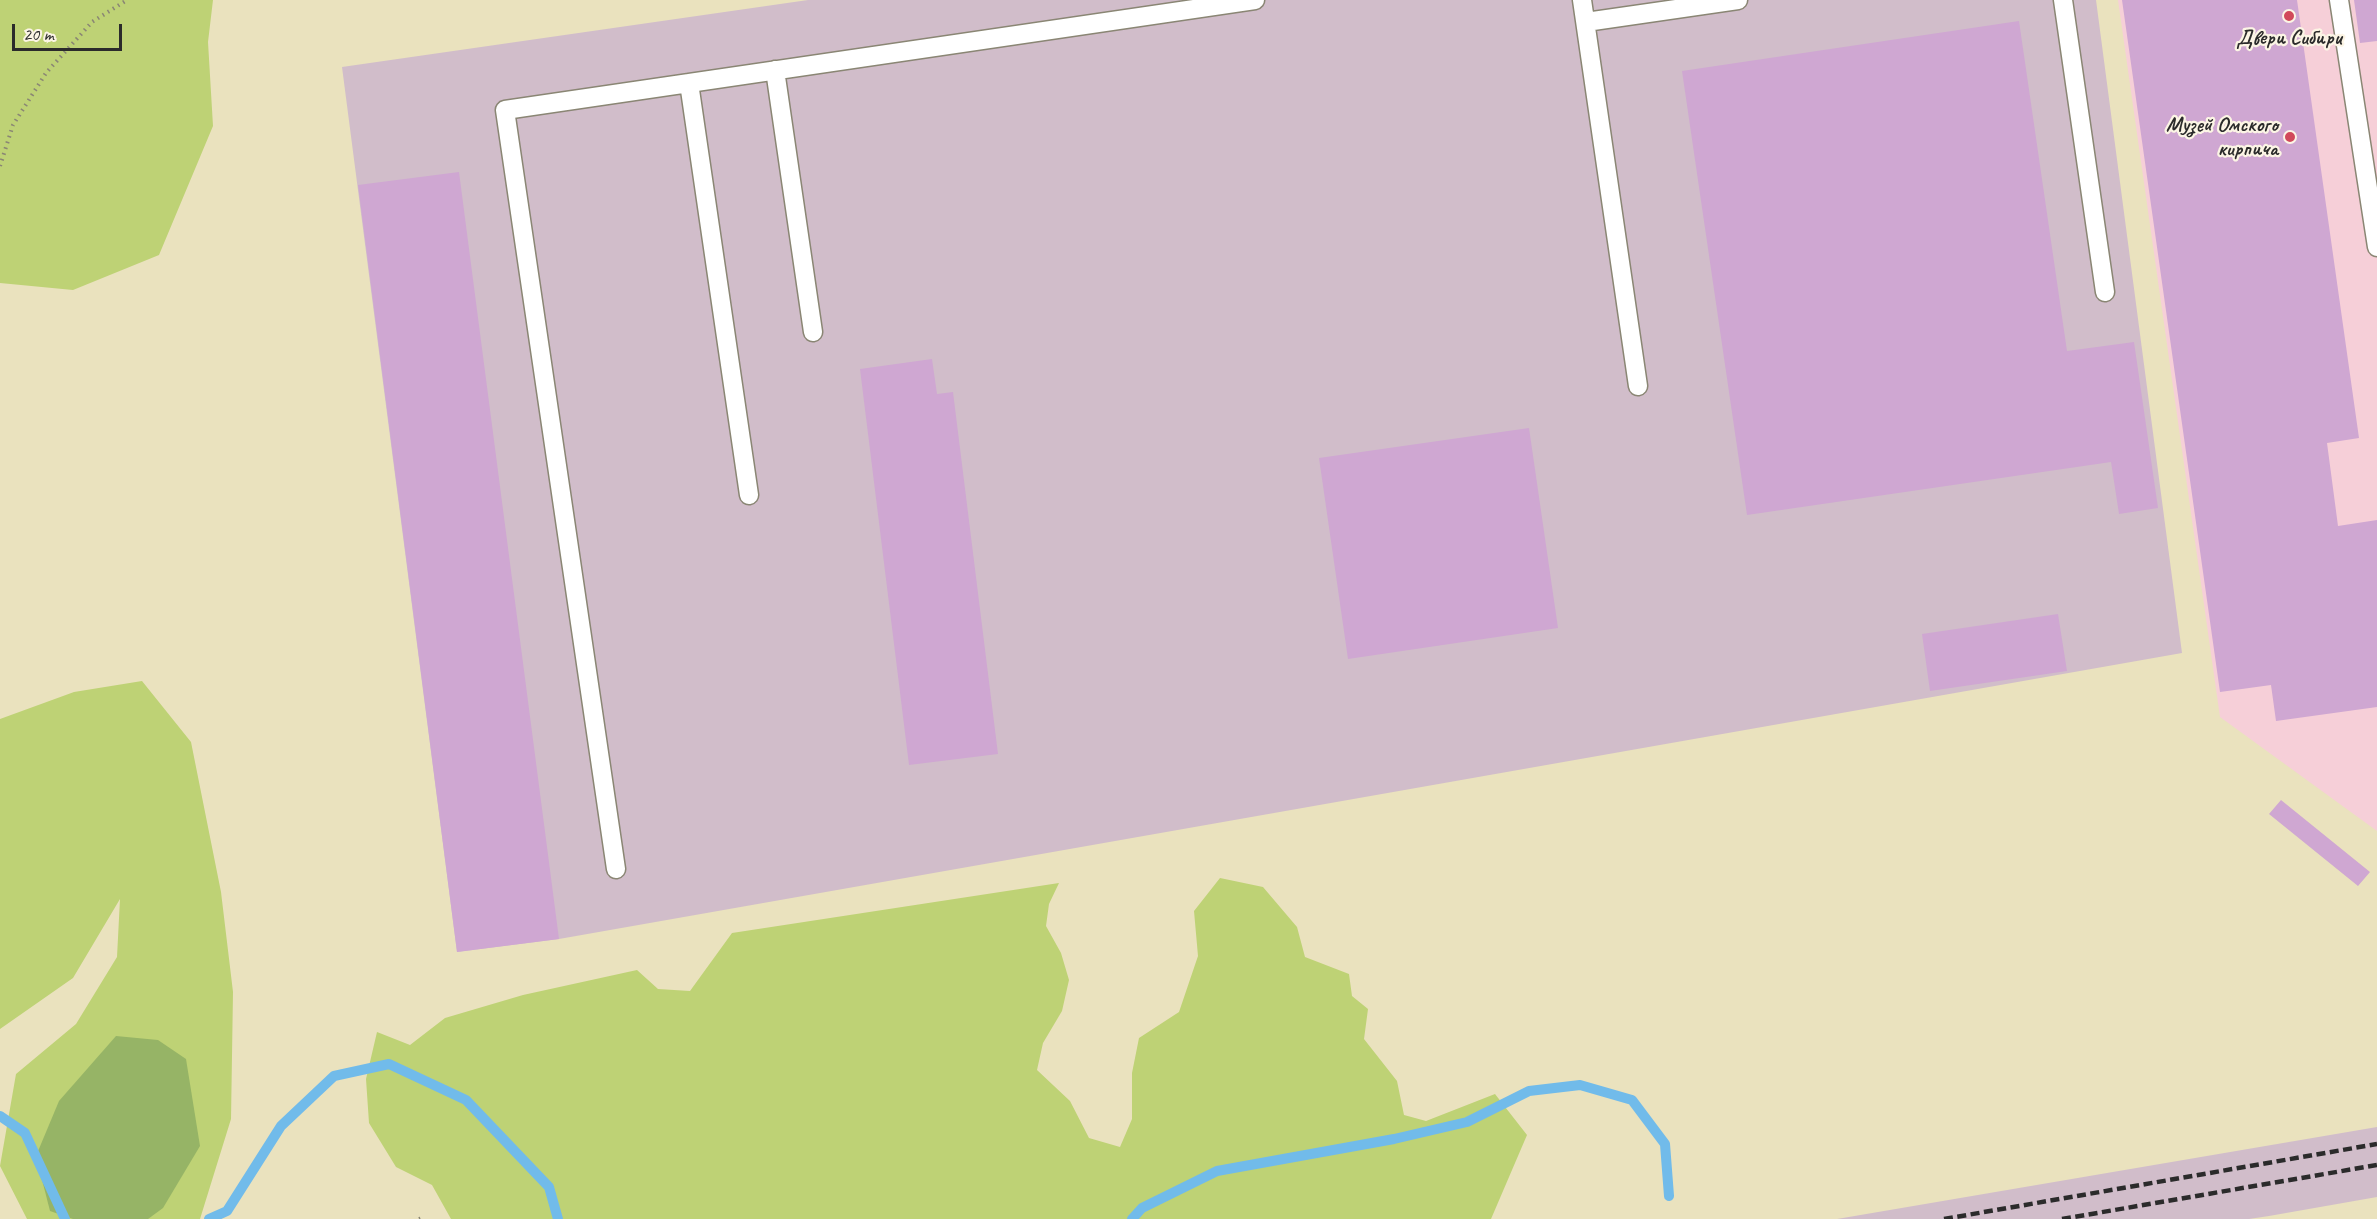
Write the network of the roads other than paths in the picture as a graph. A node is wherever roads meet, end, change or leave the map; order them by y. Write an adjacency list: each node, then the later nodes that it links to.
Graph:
1 (1255, 0): 7 (lane)
2 (1582, 0): 6 (lane)
3 (1738, 0): 6 (lane)
4 (2062, 0): 10 (lane)
5 (2339, 0): 9 (lane)
6 (1586, 22): 12 (lane)
7 (775, 70): 8 (lane); 11 (lane)
8 (689, 83): 13 (lane); 14 (lane)
9 (2377, 247)
10 (2105, 292)
11 (813, 332)
12 (1638, 386)
13 (749, 495)
14 (616, 869)

